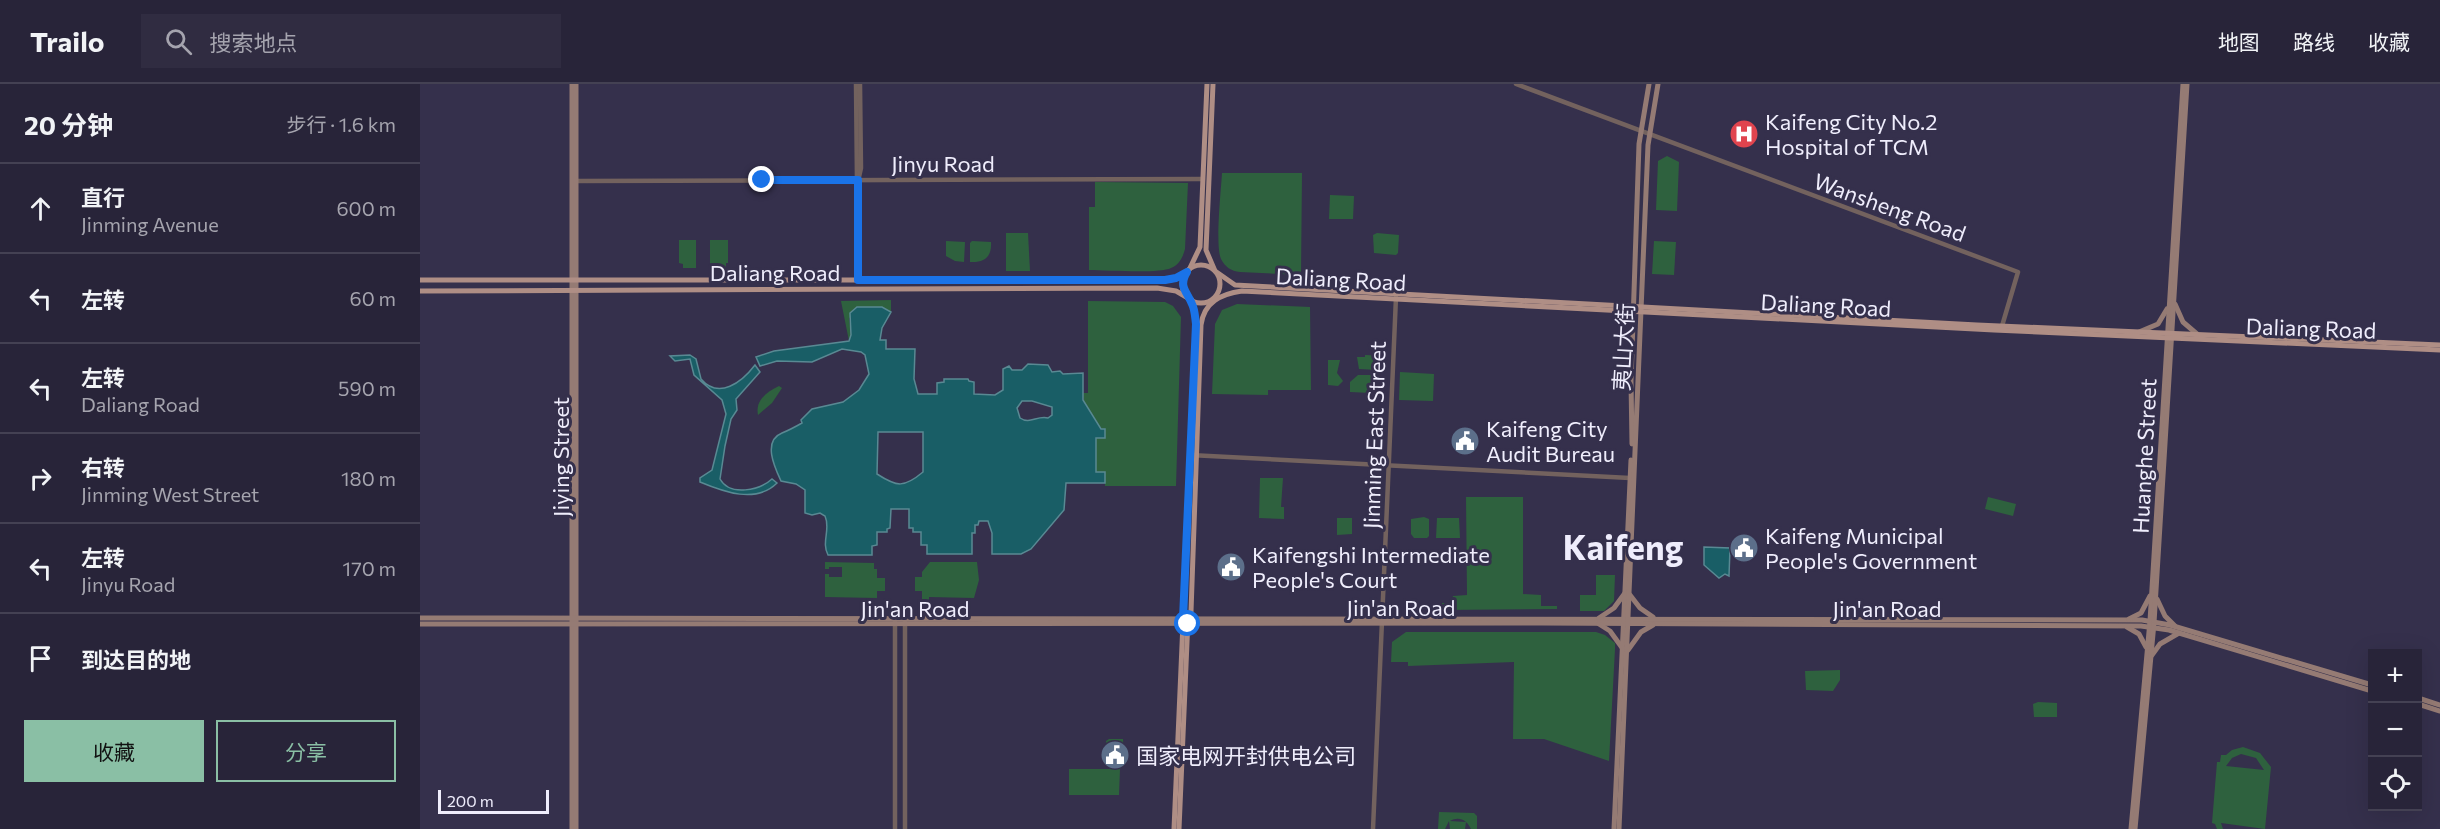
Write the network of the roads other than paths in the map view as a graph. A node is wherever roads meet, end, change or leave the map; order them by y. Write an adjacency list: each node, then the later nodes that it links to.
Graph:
1 (574, 84): 13 (main road, Jiying Street); 18 (main road, Jiying Street)
2 (858, 84): 12 (street)
3 (1207, 84): 11 (main road)
4 (1213, 84): 15 (main road)
5 (1516, 84): 9 (street, Wansheng Road)
6 (1649, 84): 9 (main road, 夷山大街)
7 (1658, 84): 10 (main road, 夷山大街)
8 (2185, 84): 24 (main road, Huanghe Street)
9 (1640, 132): 10 (street, Wansheng Road); 25 (main road, 夷山大街)
10 (1649, 135): 26 (main road, 夷山大街); 27 (street, Wansheng Road)
11 (1203, 179): 12 (street, Jinyu Road); 14 (main road)
12 (858, 180): 13 (street, Jinyu Road); 17 (street)
13 (576, 181): 18 (main road, Jiying Street)
14 (1188, 271): 15 (main road); 17 (main road, Daliang Road); 22 (main road)
15 (1215, 272): 21 (main road, Daliang Road); 23 (main road)
16 (420, 280): 18 (main road, Daliang Road)
17 (858, 280): 18 (main road, Daliang Road)
18 (574, 281): 19 (main road, Jiying Street)
19 (574, 290): 20 (main road, Daliang Road); 22 (main road, Daliang Road); 43 (main road, Jiying Street)
20 (420, 291)
21 (1396, 296): 23 (main road, Daliang Road); 25 (main road, Daliang Road); 34 (street, Jinming East Street)
22 (1190, 299): 23 (main road); 33 (main road)
23 (1212, 300): 33 (main road)
24 (2172, 301): 28 (main road); 29 (main road); 30 (main road, Huanghe Street)
25 (1633, 309): 26 (main road, Daliang Road); 35 (main road, 夷山大街)
26 (1641, 310): 27 (main road, Daliang Road); 30 (main road, Daliang Road); 36 (main road, 夷山大街)
27 (2002, 326): 28 (main road, Daliang Road)
28 (2138, 333): 30 (main road, Daliang Road)
29 (2199, 335): 30 (main road, Daliang Road); 31 (main road, Daliang Road)
30 (2170, 336): 32 (main road, Daliang Road); 37 (main road, Huanghe Street)
31 (2440, 345)
32 (2440, 350)
33 (1193, 455): 34 (street); 46 (main road)
34 (1389, 466): 35 (street); 39 (street, Jinming East Street)
35 (1630, 478): 36 (main road, 夷山大街)
36 (1628, 593): 40 (main road); 41 (main road, 夷山大街); 42 (main road)
37 (2154, 594): 47 (main road); 49 (main road, Huanghe Street); 50 (main road)
38 (420, 618): 43 (main road, Jin'an Road)
39 (1383, 621): 40 (main road, Jin'an Road); 46 (main road, Jin'an Road); 65 (street, Jinming East Street)
40 (1597, 621): 41 (main road, Jin'an Road); 52 (main road)
41 (1627, 621): 42 (main road, Jin'an Road); 52 (main road, 夷山大街)
42 (1658, 621): 47 (main road, Jin'an Road); 52 (main road)
43 (575, 622): 44 (main road, Jin'an Road); 48 (main road, Jin'an Road); 60 (main road, Jiying Street)
44 (895, 622): 45 (main road, Jin'an Road); 61 (street)
45 (905, 622): 46 (main road, Jin'an Road); 62 (street)
46 (1185, 622): 63 (main road); 64 (main road)
47 (2125, 623): 49 (main road, Jin'an Road); 53 (main road)
48 (420, 624)
49 (2152, 624): 50 (main road, Jin'an Road); 51 (main road, Jin'an Road); 53 (main road, Huanghe Street)
50 (2176, 627): 54 (main road, Jin'an Road)
51 (2179, 633): 53 (main road); 55 (main road, Jin'an Road)
52 (1625, 651): 66 (main road, 夷山大街)
53 (2149, 654): 67 (main road, Huanghe Street)
54 (2368, 684)
55 (2368, 689)
56 (2422, 699): 58 (main road)
57 (2422, 705): 59 (main road)
58 (2440, 705)
59 (2440, 711)
60 (574, 829)
61 (895, 829)
62 (905, 829)
63 (1174, 829)
64 (1179, 829)
65 (1373, 829)
66 (1617, 829)
67 (2133, 829)

